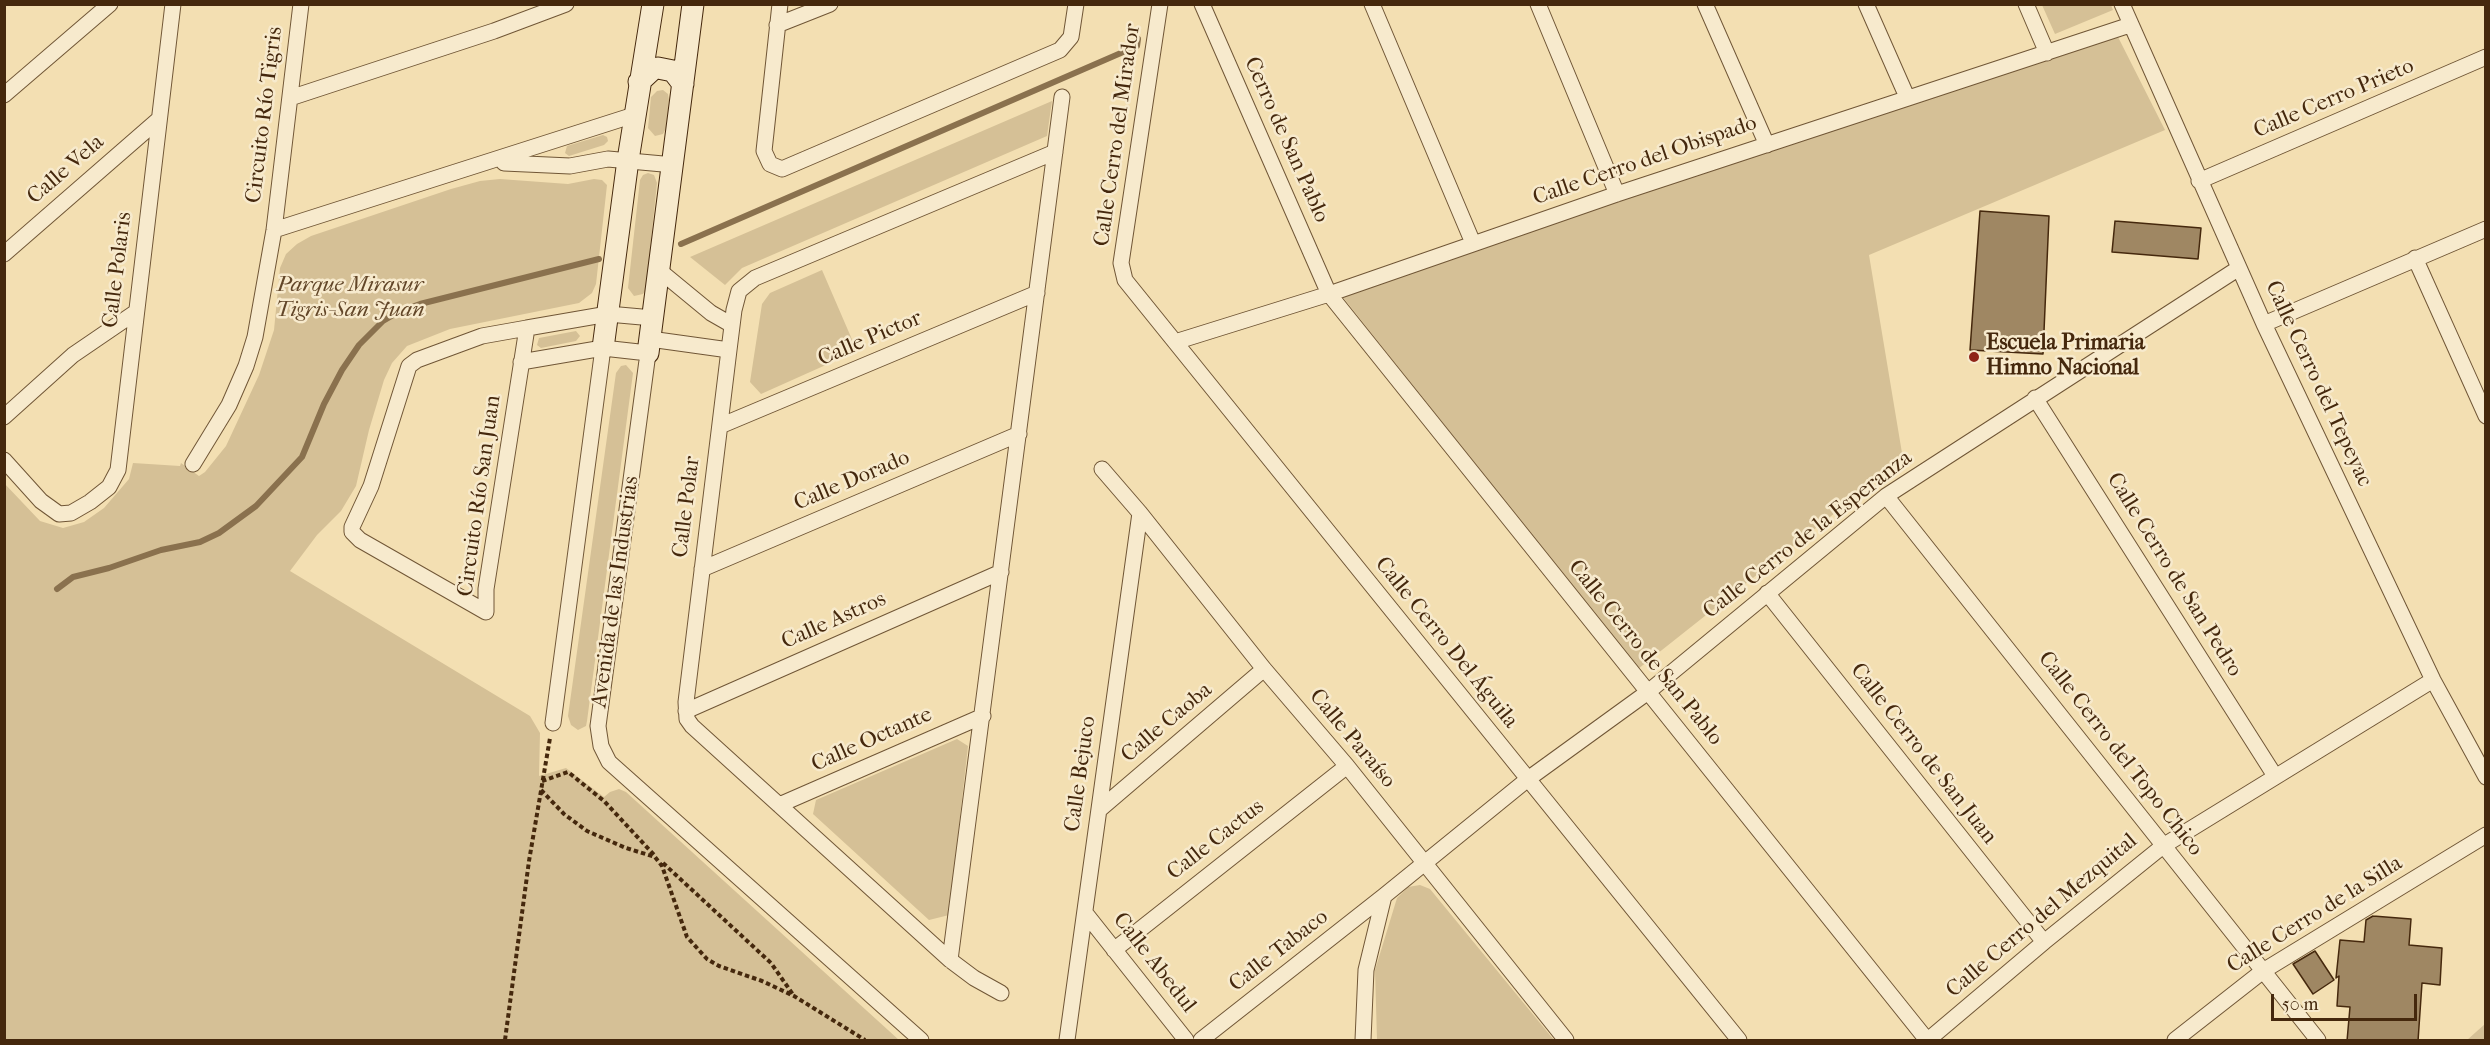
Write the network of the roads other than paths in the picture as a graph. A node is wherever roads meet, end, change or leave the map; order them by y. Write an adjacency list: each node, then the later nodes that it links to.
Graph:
1 (110, 4): 24 (street)
2 (173, 4): 29 (street, Calle Polaris)
3 (301, 4): 27 (street, Circuito Río Tigris)
4 (566, 4): 27 (street)
5 (653, 4): 22 (street, Avenida de las Industrias)
6 (693, 4): 23 (street, Avenida de las Industrias)
7 (780, 4): 18 (street)
8 (830, 4): 18 (street)
9 (1076, 4): 18 (street)
10 (1160, 4): 44 (street, Calle Cerro del Mirador)
11 (1202, 4): 46 (street, Cerro de San Pablo)
12 (1372, 4): 39 (street)
13 (1538, 4): 36 (street)
14 (1705, 4): 30 (street)
15 (1866, 4): 26 (street)
16 (2026, 4): 20 (street)
17 (2122, 4): 19 (street, Calle Cerro del Tepeyac)
18 (777, 25)
19 (2130, 25): 20 (street, Calle Cerro del Obispado); 35 (street, Calle Cerro del Tepeyac)
20 (2047, 53): 26 (street, Calle Cerro del Obispado)
21 (2486, 57): 35 (street, Calle Cerro Prieto)
22 (639, 82): 23 (street); 28 (street, Avenida de las Industrias)
23 (683, 84): 34 (street, Avenida de las Industrias)
24 (4, 95)
25 (1062, 97): 31 (street)
26 (1907, 97): 30 (street, Calle Cerro del Obispado)
27 (290, 98): 38 (street, Circuito Río Tigris)
28 (634, 115): 32 (street, Avenida de las Industrias); 33 (street, Circuito Río Tigris)
29 (158, 120): 40 (street, Calle Vela); 47 (street, Calle Polaris)
30 (1767, 144): 36 (street, Calle Cerro del Obispado)
31 (1055, 152): 45 (street); 50 (street, Calle Polar)
32 (628, 160): 33 (street, Circuito Río Tigris); 34 (street, Circuito Río Tigris); 48 (street, Avenida de las Industrias)
33 (486, 164): 38 (street, Circuito Río Tigris)
34 (674, 165): 43 (street, Avenida de las Industrias)
35 (2199, 181): 42 (street, Calle Cerro del Tepeyac)
36 (1617, 194): 39 (street, Calle Cerro del Obispado)
37 (2486, 229): 41 (street)
38 (274, 230): 63 (street, Circuito Río Tigris)
39 (1473, 243): 46 (street, Calle Cerro del Obispado)
40 (4, 254)
41 (2415, 258): 49 (street); 58 (street)
42 (2239, 268): 49 (street, Calle Cerro del Tepeyac); 57 (street, Calle Cerro de la Esperanza)
43 (660, 271): 50 (street); 52 (street, Avenida de las Industrias)
44 (1122, 271): 53 (street, Calle Cerro Del Águila)
45 (1037, 293): 60 (street, Calle Pictor); 61 (street)
46 (1329, 294): 53 (street, Calle Cerro del Obispado); 72 (street, Calle Cerro de San Pablo)
47 (136, 312): 59 (street); 62 (street, Calle Polaris)
48 (608, 314): 51 (street, Circuito Río San Juan); 52 (street, Circuito Río San Juan); 54 (street, Avenida de las Industrias)
49 (2264, 324): 71 (street, Calle Cerro del Tepeyac)
50 (732, 325): 55 (street, Calle Polar)
51 (527, 328): 56 (street, Circuito Río San Juan); 56 (street, Circuito Río San Juan)
52 (651, 336): 54 (street); 55 (street); 92 (street, Avenida de las Industrias)
53 (1175, 342): 79 (street, Calle Cerro Del Águila)
54 (603, 348): 56 (street); 75 (street, Avenida de las Industrias)
55 (729, 350): 60 (street, Calle Polar)
56 (521, 362)
57 (2035, 398): 65 (street, Calle Cerro de la Esperanza); 77 (street, Calle Cerro de San Pedro)
58 (2486, 416)
59 (4, 417)
60 (720, 426): 67 (street, Calle Polar)
61 (1019, 434): 67 (street, Calle Dorado); 68 (street)
62 (4, 460)
63 (193, 464)
64 (1102, 469): 66 (street, Calle Paraíso)
65 (1886, 496): 69 (street, Calle Cerro de la Esperanza); 83 (street, Calle Cerro del Topo Chico)
66 (1140, 513): 70 (street, Calle Paraíso); 81 (street, Calle Bejuco)
67 (702, 569): 73 (street, Calle Polar)
68 (1001, 572): 73 (street, Calle Astros); 74 (street)
69 (1767, 593): 72 (street, Calle Cerro de la Esperanza); 87 (street, Calle Cerro de San Juan)
70 (1264, 669): 76 (street, Calle Paraíso); 81 (street, Calle Caoba)
71 (2433, 680): 77 (street, Calle Cerro del Mezquital); 78 (street, Calle Cerro del Tepeyac)
72 (1648, 692): 79 (street, Calle Cerro de la Esperanza); 99 (street, Calle Cerro de San Pablo)
73 (686, 711): 80 (street)
74 (983, 716): 80 (street, Calle Octante); 89 (street)
75 (553, 723)
76 (1347, 766): 84 (street, Calle Paraíso); 88 (street, Calle Cactus)
77 (2276, 776): 83 (street, Calle Cerro del Mezquital)
78 (2486, 777)
79 (1528, 779): 84 (street, Calle Cerro de la Esperanza); 98 (street, Calle Cerro Del Águila)
80 (779, 805): 89 (street)
81 (1099, 810): 86 (street, Calle Bejuco)
82 (2486, 835): 90 (street, Calle Cerro de la Silla)
83 (2163, 846): 87 (street, Calle Cerro del Mezquital); 90 (street, Calle Cerro del Topo Chico)
84 (1424, 864): 85 (street, Calle Tabaco); 97 (street, Calle Paraíso)
85 (1384, 896): 95 (street, Calle Tabaco); 96 (street)
86 (1086, 914): 88 (street, Calle Abedul); 93 (street, Calle Bejuco)
87 (2043, 942): 99 (street, Calle Cerro del Mezquital)
88 (1114, 950): 94 (street, Calle Abedul)
89 (950, 960): 91 (street)
90 (2263, 971): 100 (street, Calle Cerro de la Silla); 101 (street, Calle Cerro del Topo Chico)
91 (1001, 993)
92 (921, 1041)
93 (1068, 1041)
94 (1186, 1041)
95 (1201, 1041)
96 (1363, 1041)
97 (1566, 1041)
98 (1739, 1041)
99 (1927, 1041)
100 (2175, 1041)
101 (2318, 1041)

